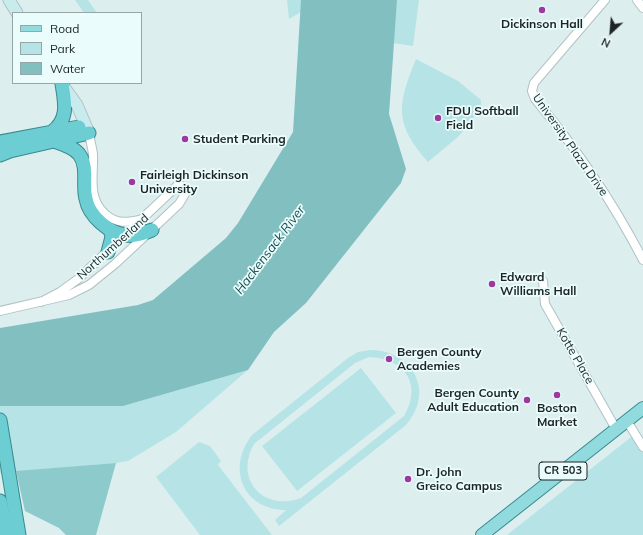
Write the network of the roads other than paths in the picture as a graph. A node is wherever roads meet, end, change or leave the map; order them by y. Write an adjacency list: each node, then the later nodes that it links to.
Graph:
1 (9, 0): 5 (main road)
2 (605, 0): 16 (street, University Plaza Drive)
3 (637, 0): 4 (street)
4 (643, 8)
5 (16, 12)
6 (62, 84): 7 (main road); 8 (highway)
7 (88, 129): 8 (highway); 11 (street)
8 (53, 137): 9 (highway); 10 (highway); 12 (highway)
9 (0, 142)
10 (0, 155)
11 (143, 219): 13 (street, Northumberland); 14 (street, Northumberland)
12 (110, 229): 14 (highway); 15 (highway)
13 (152, 230): 14 (highway); 18 (street)
14 (126, 236): 15 (street, Northumberland)
15 (108, 252): 18 (street, Northumberland)
16 (643, 260)
17 (543, 281): 23 (street, Kotte Place)
18 (41, 302): 19 (street)
19 (0, 311)
20 (643, 408): 22 (main road, CR 503)
21 (0, 420): 27 (highway)
22 (627, 421): 23 (main road, CR 503); 24 (street)
23 (616, 429): 28 (main road, CR 503)
24 (643, 447)
25 (0, 501): 26 (highway)
26 (6, 535)
27 (19, 535)
28 (482, 535)

